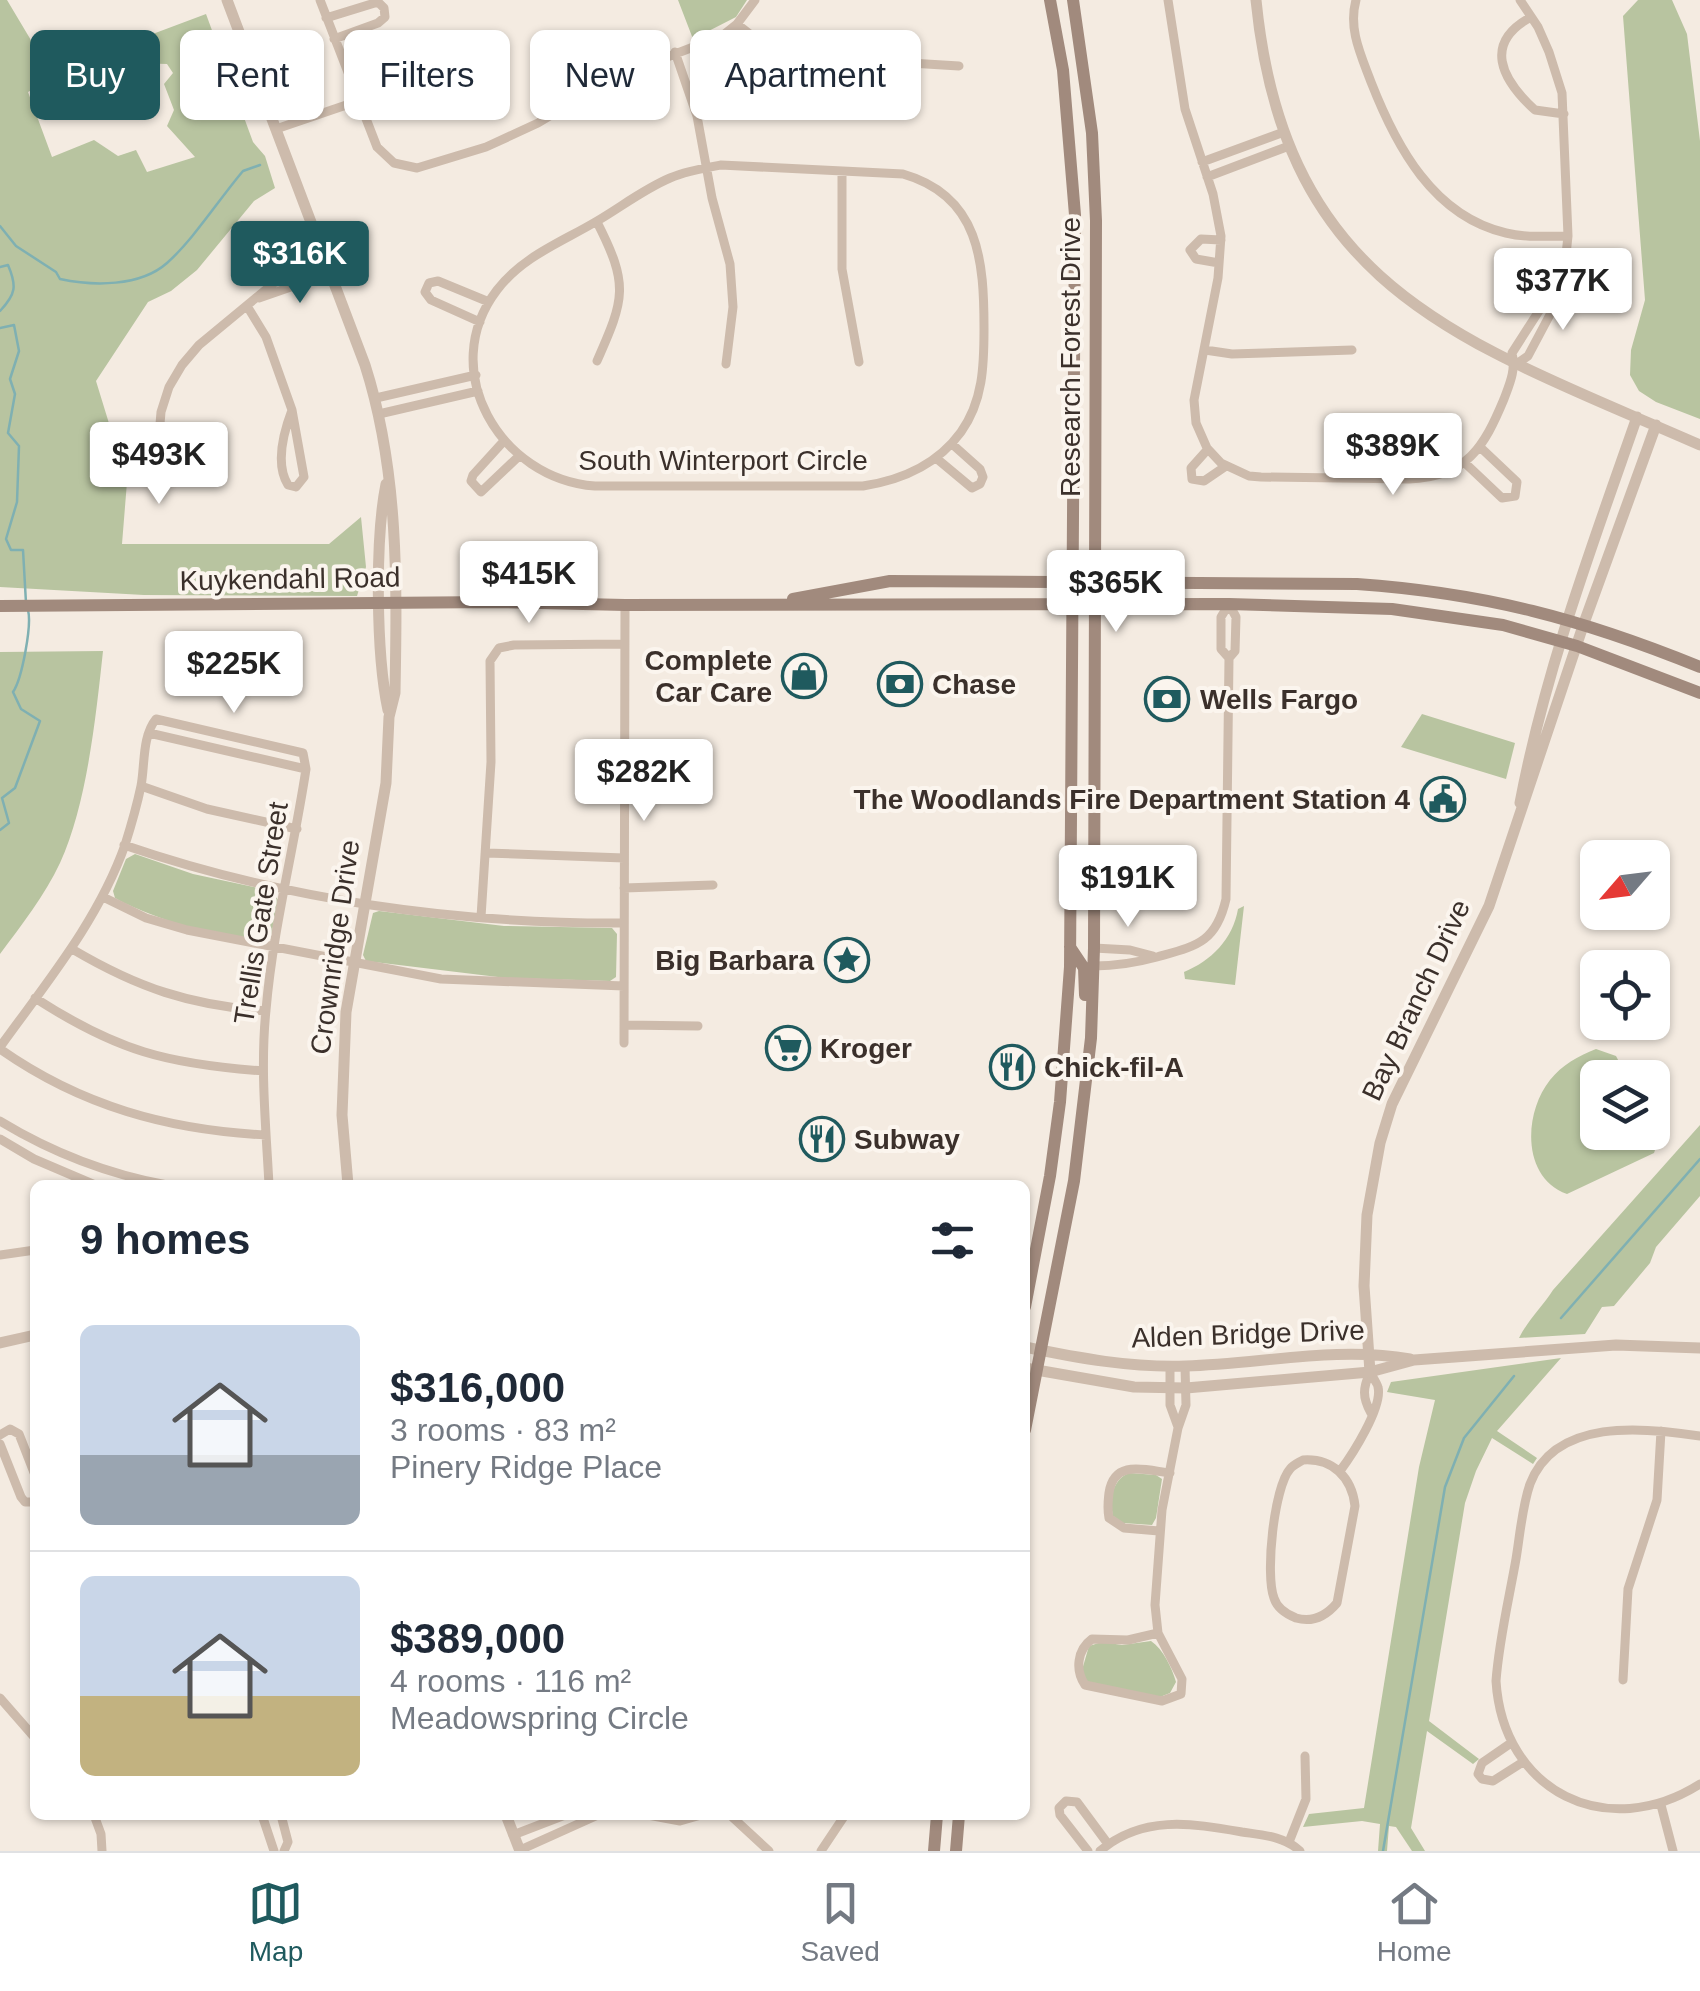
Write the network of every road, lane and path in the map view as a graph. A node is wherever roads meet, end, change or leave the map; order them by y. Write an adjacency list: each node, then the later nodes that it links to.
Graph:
1 (227, 0): 20 (street, Crownridge Drive)
2 (320, 0): 11 (street)
3 (755, 0): 12 (street)
4 (1050, 0): 63 (main road, Research Forest Drive)
5 (1074, 0): 64 (main road, Research Forest Drive)
6 (1168, 0): 23 (street)
7 (1256, 0): 21 (street)
8 (1356, 0): 30 (street)
9 (1520, 0): 10 (street)
10 (1531, 16): 18 (street); 18 (street)
11 (326, 18): 13 (street); 13 (street)
12 (738, 24): 14 (street); 16 (street)
13 (334, 39): 15 (street)
14 (675, 52): 24 (street); 25 (street)
15 (344, 65)
16 (959, 66)
17 (344, 106): 20 (street)
18 (1564, 114): 30 (street)
19 (366, 120): 24 (street)
20 (276, 130): 32 (street, Crownridge Drive)
21 (1284, 132): 22 (street); 23 (street)
22 (1289, 146): 28 (street); 44 (street)
23 (1202, 162): 28 (street)
24 (394, 163): 27 (street)
25 (706, 168): 26 (street, South Winterport Circle); 29 (street, South Winterport Circle); 43 (street)
26 (842, 171): 42 (street); 54 (street, South Winterport Circle)
27 (388, 174)
28 (1207, 177): 31 (street)
29 (597, 222): 36 (street, South Winterport Circle); 41 (street)
30 (1568, 236): 44 (street)
31 (1220, 240): 33 (street); 33 (street)
32 (325, 258): 34 (street, Crownridge Drive); 35 (street)
33 (1219, 263): 39 (street)
34 (331, 273): 35 (street); 47 (street, Crownridge Drive)
35 (256, 299): 37 (street)
36 (488, 302): 38 (street, South Winterport Circle); 38 (street)
37 (247, 306): 48 (street); 52 (street)
38 (480, 322): 45 (street, South Winterport Circle)
39 (1205, 350): 40 (street); 57 (street)
40 (1352, 350)
41 (597, 361)
42 (859, 362)
43 (726, 364)
44 (1515, 365): 50 (street); 56 (street)
45 (476, 376): 46 (street, South Winterport Circle); 47 (street)
46 (478, 391): 49 (street); 53 (street, South Winterport Circle)
47 (376, 398): 49 (street, Crownridge Drive)
48 (292, 410): 48 (street)
49 (379, 414): 62 (street, Crownridge Drive)
50 (1637, 417): 51 (street); 73 (street, Bay Branch Drive)
51 (1656, 426): 55 (street); 74 (street, Bay Branch Drive)
52 (159, 436): 52 (street)
53 (503, 442): 58 (street, South Winterport Circle); 58 (street)
54 (952, 444): 59 (street, South Winterport Circle); 59 (street)
55 (1700, 445)
56 (1480, 447): 60 (street); 60 (street)
57 (1207, 448): 61 (street); 61 (street)
58 (518, 456): 59 (street, South Winterport Circle)
59 (936, 458)
60 (1465, 463): 61 (street)
61 (1226, 466)
62 (387, 480): 65 (street, Crownridge Drive); 66 (street, Crownridge Drive)
63 (1073, 582): 64 (main road, Kuykendahl Road); 69 (main road, Kuykendahl Road); 70 (main road, Research Forest Drive)
64 (1095, 583): 72 (main road, Research Forest Drive); 73 (main road, Kuykendahl Road)
65 (396, 602): 66 (main road, Kuykendahl Road); 68 (main road, Kuykendahl Road); 80 (street, Crownridge Drive)
66 (380, 603): 71 (main road, Kuykendahl Road); 80 (street, Crownridge Drive)
67 (1230, 604): 72 (main road, Kuykendahl Road); 75 (main road, Kuykendahl Road); 101 (street)
68 (625, 605): 69 (main road, Kuykendahl Road); 76 (street)
69 (761, 605): 70 (main road, Kuykendahl Road)
70 (1073, 605): 72 (main road, Kuykendahl Road); 92 (main road, Research Forest Drive)
71 (0, 606)
72 (1095, 606): 98 (main road, Research Forest Drive)
73 (1569, 619): 74 (main road, Kuykendahl Road); 75 (street, Bay Branch Drive)
74 (1584, 623): 77 (street, Bay Branch Drive); 78 (main road, Kuykendahl Road)
75 (1562, 642): 77 (main road, Kuykendahl Road); 85 (street, Bay Branch Drive)
76 (625, 644): 87 (street); 88 (street)
77 (1577, 646): 79 (main road, Kuykendahl Road); 85 (street, Bay Branch Drive)
78 (1700, 667)
79 (1700, 694)
80 (389, 717): 94 (street, Crownridge Drive)
81 (149, 733): 82 (street); 82 (street); 83 (street)
82 (306, 769): 84 (street, Trellis Gate Street)
83 (141, 786): 84 (street); 86 (street)
84 (297, 829): 91 (street, Trellis Gate Street)
85 (1514, 832): 130 (street, Bay Branch Drive)
86 (124, 845): 91 (street); 93 (street)
87 (486, 853): 88 (street); 95 (street)
88 (624, 858): 90 (street)
89 (714, 885): 90 (street)
90 (624, 888): 96 (street)
91 (285, 889): 94 (street); 100 (street, Trellis Gate Street)
92 (1071, 895): 97 (main road, Research Forest Drive); 103 (main road)
93 (102, 897): 99 (street); 100 (street)
94 (364, 903): 95 (street); 102 (street, Crownridge Drive)
95 (480, 917): 96 (street)
96 (624, 923): 104 (street)
97 (1070, 947): 107 (main road); 124 (main road, Research Forest Drive)
98 (1094, 948): 101 (street); 103 (main road, Research Forest Drive)
99 (72, 949): 105 (street); 106 (street)
100 (273, 949): 102 (street); 106 (street, Trellis Gate Street)
101 (1156, 957): 103 (street)
102 (352, 964): 104 (street); 121 (street, Crownridge Drive)
103 (1094, 966): 107 (main road, Research Forest Drive)
104 (624, 986): 108 (street)
105 (35, 998): 111 (street); 112 (street)
106 (266, 1011): 112 (street, Trellis Gate Street)
107 (1092, 1021): 129 (main road, Research Forest Drive)
108 (624, 1025): 109 (street); 110 (street)
109 (698, 1026)
110 (624, 1042)
111 (0, 1048): 114 (street)
112 (263, 1071): 114 (street, Trellis Gate Street)
113 (0, 1121): 116 (street)
114 (266, 1135): 120 (street, Trellis Gate Street)
115 (0, 1139): 117 (street)
116 (118, 1174): 118 (street); 119 (street)
117 (83, 1180)
118 (116, 1180)
119 (145, 1180)
120 (269, 1180)
121 (348, 1180)
122 (30, 1251): 123 (street)
123 (0, 1255)
124 (1030, 1281)
125 (30, 1336): 126 (street)
126 (0, 1343)
127 (1030, 1348): 129 (street, Alden Bridge Drive)
128 (1700, 1348): 131 (street, Alden Bridge Drive)
129 (1043, 1351): 132 (street, Alden Bridge Drive); 134 (main road, Research Forest Drive)
130 (1368, 1354): 131 (street, Alden Bridge Drive); 133 (street, Alden Bridge Drive); 135 (street, Bay Branch Drive)
131 (1414, 1360): 135 (street, Alden Bridge Drive)
132 (1170, 1366): 133 (street, Alden Bridge Drive); 136 (street)
133 (1185, 1366): 137 (street)
134 (1032, 1370): 136 (street, Alden Bridge Drive)
135 (1370, 1372): 137 (street, Alden Bridge Drive); 144 (street)
136 (1170, 1388): 137 (street, Alden Bridge Drive); 138 (street)
137 (1186, 1388): 138 (street)
138 (1178, 1428): 145 (street)
139 (1661, 1431): 141 (street); 149 (street); 152 (street)
140 (0, 1436): 143 (street)
141 (1700, 1436)
142 (0, 1444): 146 (street)
143 (30, 1462)
144 (1340, 1471): 144 (street)
145 (1170, 1473): 147 (street); 147 (street)
146 (30, 1502)
147 (1159, 1530): 148 (street)
148 (1158, 1633): 148 (street)
149 (1623, 1680)
150 (0, 1698): 151 (street)
151 (30, 1732)
152 (1511, 1743): 154 (street); 154 (street)
153 (1305, 1756): 168 (street)
154 (1524, 1762): 156 (street)
155 (1700, 1784): 156 (street)
156 (1660, 1805): 180 (street)
157 (96, 1820): 170 (street)
158 (264, 1820): 171 (street)
159 (282, 1820): 172 (street)
160 (508, 1820): 167 (street)
161 (551, 1820): 167 (street)
162 (587, 1820): 173 (street)
163 (735, 1820): 174 (street)
164 (842, 1820): 175 (street)
165 (937, 1820): 176 (main road)
166 (959, 1820): 177 (main road)
167 (513, 1834): 173 (street)
168 (1289, 1842): 169 (street); 179 (street)
169 (1104, 1847): 178 (street)
170 (102, 1851)
171 (274, 1851)
172 (284, 1851)
173 (520, 1851)
174 (769, 1851)
175 (821, 1851)
176 (934, 1851)
177 (956, 1851)
178 (1088, 1851)
179 (1300, 1851)
180 (1673, 1851)

